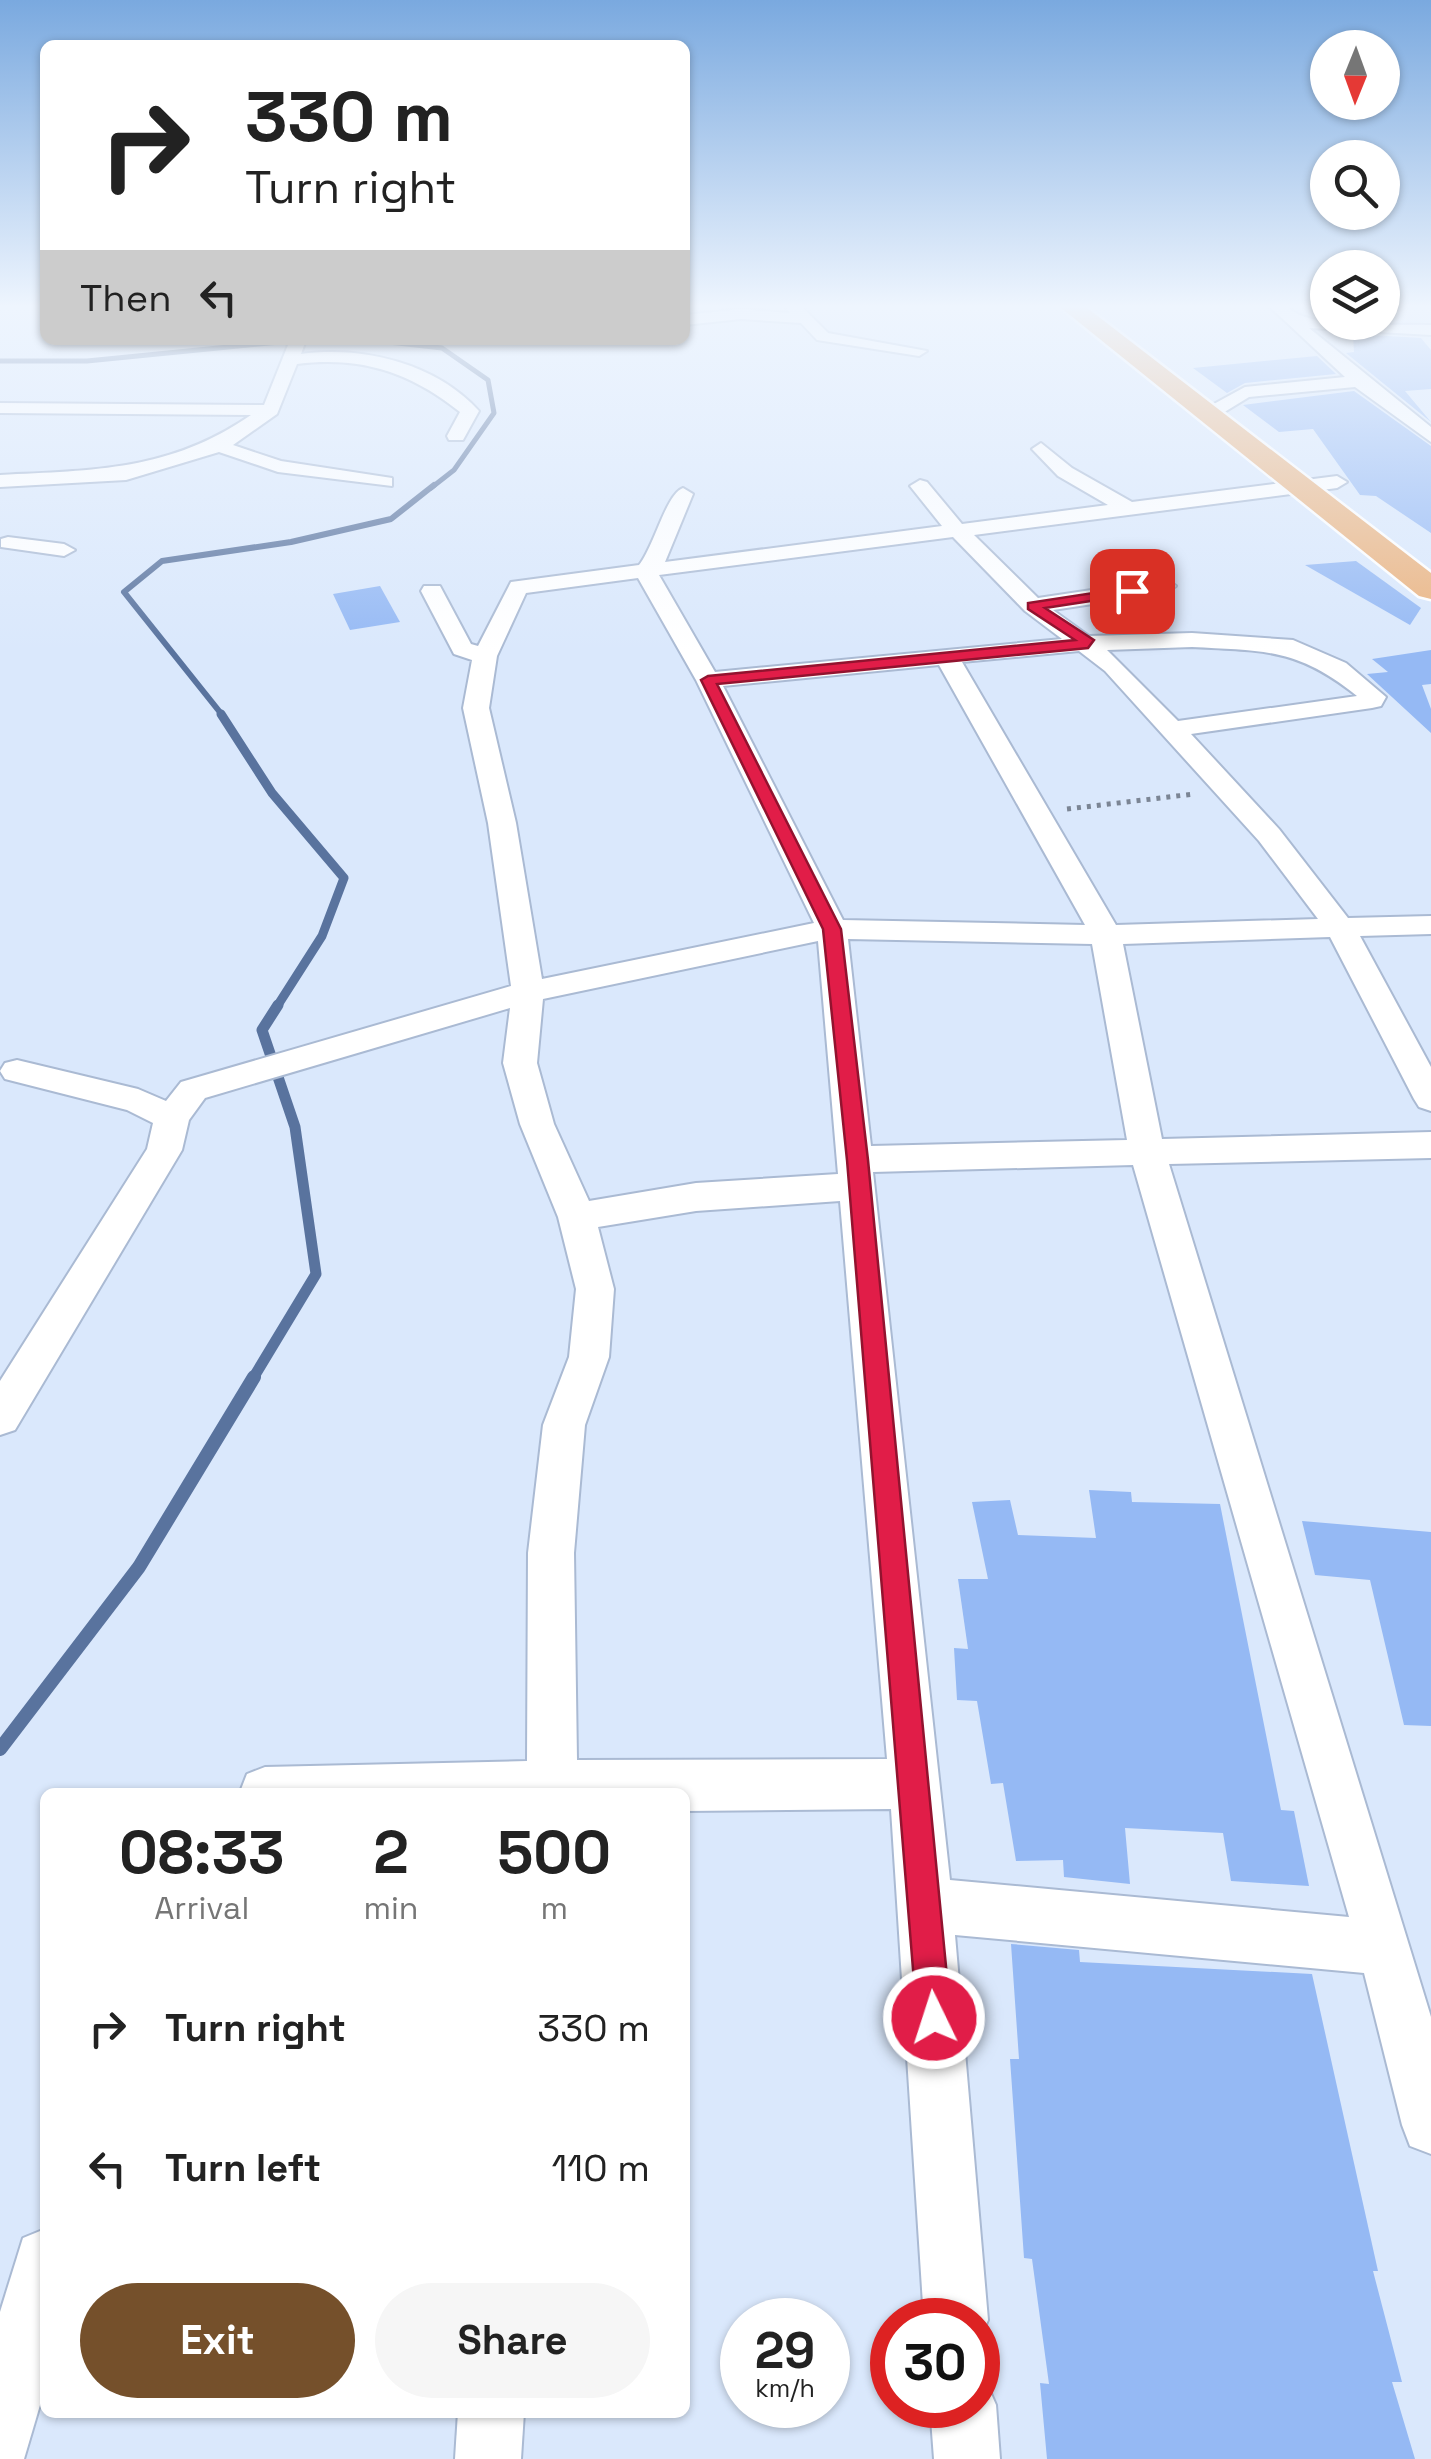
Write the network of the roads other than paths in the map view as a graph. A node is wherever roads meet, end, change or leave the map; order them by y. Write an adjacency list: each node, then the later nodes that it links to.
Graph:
1 (254, 422): 6 (street)
2 (464, 422): 5 (street)
3 (1231, 422): 13 (highway)
4 (1239, 422): 11 (highway)
5 (456, 436)
6 (220, 446): 9 (street); 10 (street)
7 (1041, 449): 16 (street)
8 (0, 480): 9 (street)
9 (41, 481): 15 (street)
10 (385, 482)
11 (1337, 482): 13 (street); 21 (highway)
12 (920, 486): 18 (street)
13 (1299, 486): 16 (street); 24 (highway)
14 (683, 494): 22 (street)
15 (0, 497)
16 (1132, 510): 18 (street)
17 (0, 516): 19 (street)
18 (964, 532): 22 (street); 26 (street)
19 (4, 546): 20 (street)
20 (64, 550)
21 (1431, 554)
22 (645, 571): 28 (street); 30 (street)
23 (1164, 586): 26 (street)
24 (1431, 589)
25 (432, 591): 28 (street)
26 (1032, 606): 27 (street)
27 (1088, 643): 29 (street); 31 (street); 31 (street)
28 (485, 656): 36 (street)
29 (948, 660): 30 (street); 35 (street)
30 (708, 680): 34 (street)
31 (1174, 728): 33 (street)
32 (1431, 925): 33 (street)
33 (1340, 928): 35 (street); 38 (street)
34 (832, 929): 35 (street); 36 (street); 42 (street)
35 (1106, 935): 41 (street)
36 (528, 992): 39 (street); 43 (street)
37 (17, 1072): 39 (street)
38 (1431, 1098)
39 (182, 1104): 44 (street)
40 (1431, 1145): 41 (street)
41 (1147, 1152): 42 (street); 49 (street)
42 (859, 1173): 43 (street); 45 (street)
43 (576, 1218): 46 (street)
44 (0, 1417)
45 (914, 1784): 47 (street); 48 (street)
46 (552, 1788)
47 (624, 1788)
48 (926, 1905): 49 (street); 53 (street)
49 (1385, 1948): 50 (street)
50 (1421, 2041): 51 (street)
51 (1431, 2125)
52 (40, 2280): 56 (street)
53 (954, 2298)
54 (491, 2418): 57 (street)
55 (964, 2428): 58 (street)
56 (0, 2437)
57 (488, 2459)
58 (966, 2459)

